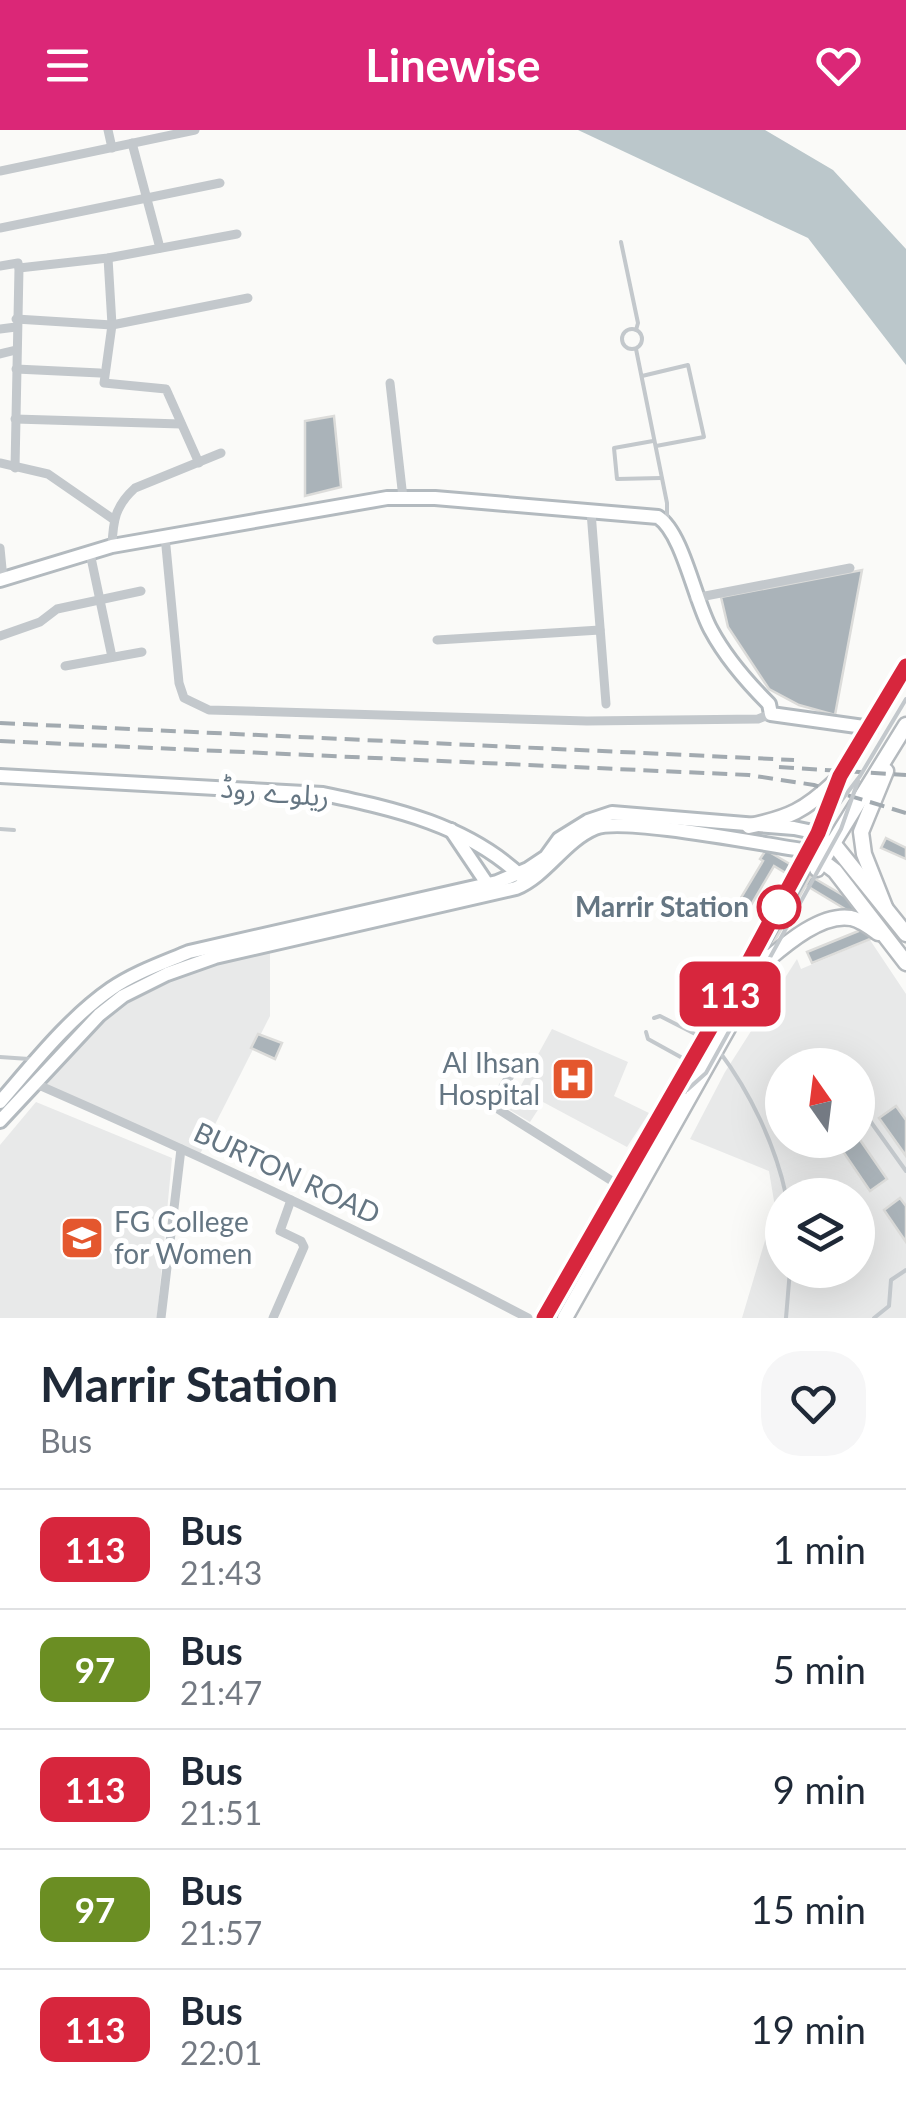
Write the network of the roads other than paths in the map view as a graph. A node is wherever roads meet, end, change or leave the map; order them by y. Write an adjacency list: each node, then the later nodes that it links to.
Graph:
1 (108, 130): 4 (street)
2 (195, 130): 3 (street)
3 (132, 143): 4 (street); 7 (street)
4 (112, 148): 5 (street)
5 (0, 171)
6 (220, 183): 7 (street)
7 (149, 198): 8 (street); 11 (street)
8 (0, 228)
9 (238, 234): 11 (street)
10 (620, 242): 19 (lane)
11 (160, 248): 12 (street)
12 (108, 258): 14 (street); 17 (street)
13 (0, 266): 14 (street)
14 (19, 268): 16 (street)
15 (248, 298): 17 (street)
16 (16, 323): 17 (street); 18 (street); 21 (street)
17 (112, 324): 28 (street)
18 (0, 330)
19 (636, 330): 20 (lane); 20 (lane)
20 (636, 349): 25 (lane)
21 (16, 350): 22 (street); 23 (street)
22 (0, 354)
23 (16, 370): 24 (street); 27 (street)
24 (100, 373)
25 (642, 376): 29 (lane); 29 (lane)
26 (390, 382): 35 (street)
27 (15, 419): 28 (street); 33 (street)
28 (181, 424): 31 (street)
29 (655, 443): 34 (lane); 34 (lane)
30 (221, 454): 31 (street)
31 (199, 462): 37 (street)
32 (0, 466): 33 (street)
33 (16, 468): 37 (street)
34 (662, 478): 38 (lane)
35 (403, 498): 36 (street); 39 (street)
36 (591, 512): 38 (street); 48 (street)
37 (113, 519): 40 (street)
38 (664, 522): 46 (street)
39 (166, 536): 40 (street); 57 (street)
40 (112, 546): 42 (street)
41 (0, 548): 44 (street)
42 (90, 553): 44 (street); 47 (street)
43 (850, 568): 46 (street)
44 (2, 580)
45 (141, 591): 47 (street)
46 (696, 598): 57 (street)
47 (100, 600): 49 (street); 52 (street)
48 (600, 630): 50 (street); 56 (street)
49 (0, 636)
50 (438, 640)
51 (142, 652): 52 (street)
52 (112, 658): 53 (street)
53 (65, 666)
54 (906, 666): 58 (main road)
55 (906, 699): 62 (lane, bridge)
56 (606, 704)
57 (772, 714): 58 (street)
58 (871, 728): 61 (main road)
59 (904, 729): 67 (main road); 71 (main road)
60 (0, 776): 64 (street, ریلوے روڈ)
61 (840, 776): 63 (main road); 67 (main road)
62 (860, 776): 84 (lane, bridge); 84 (lane, bridge)
63 (749, 826): 67 (street); 69 (street)
64 (450, 828): 69 (street, ریلوے روڈ); 70 (street)
65 (0, 830): 66 (lane)
66 (14, 830)
67 (825, 838): 68 (main road); 71 (main road)
68 (816, 856): 69 (street); 73 (main road); 74 (main road); 78 (main road)
69 (524, 878): 70 (street)
70 (490, 889): 82 (street)
71 (884, 907): 72 (main road)
72 (906, 934)
73 (891, 943): 74 (main road); 75 (main road)
74 (766, 960): 78 (main road)
75 (906, 963)
76 (654, 1018): 78 (lane)
77 (646, 1032): 81 (lane)
78 (711, 1044): 81 (main road); 90 (lane); 99 (main road)
79 (0, 1057): 82 (lane)
80 (520, 1060): 91 (street)
81 (691, 1062): 91 (main road)
82 (41, 1065): 83 (street)
83 (28, 1080): 85 (street); 86 (street); 88 (street, BURTON ROAD)
84 (685, 1092): 99 (lane)
85 (0, 1102)
86 (0, 1122)
87 (875, 1128): 89 (lane)
88 (181, 1149): 92 (street, BURTON ROAD); 95 (street)
89 (906, 1171)
90 (780, 1178)
91 (620, 1186): 98 (main road)
92 (291, 1200): 96 (street); 97 (street, BURTON ROAD)
93 (906, 1270): 101 (lane)
94 (788, 1288): 100 (lane)
95 (161, 1318)
96 (273, 1318)
97 (528, 1318)
98 (544, 1318)
99 (562, 1318)
100 (786, 1318)
101 (874, 1318)

